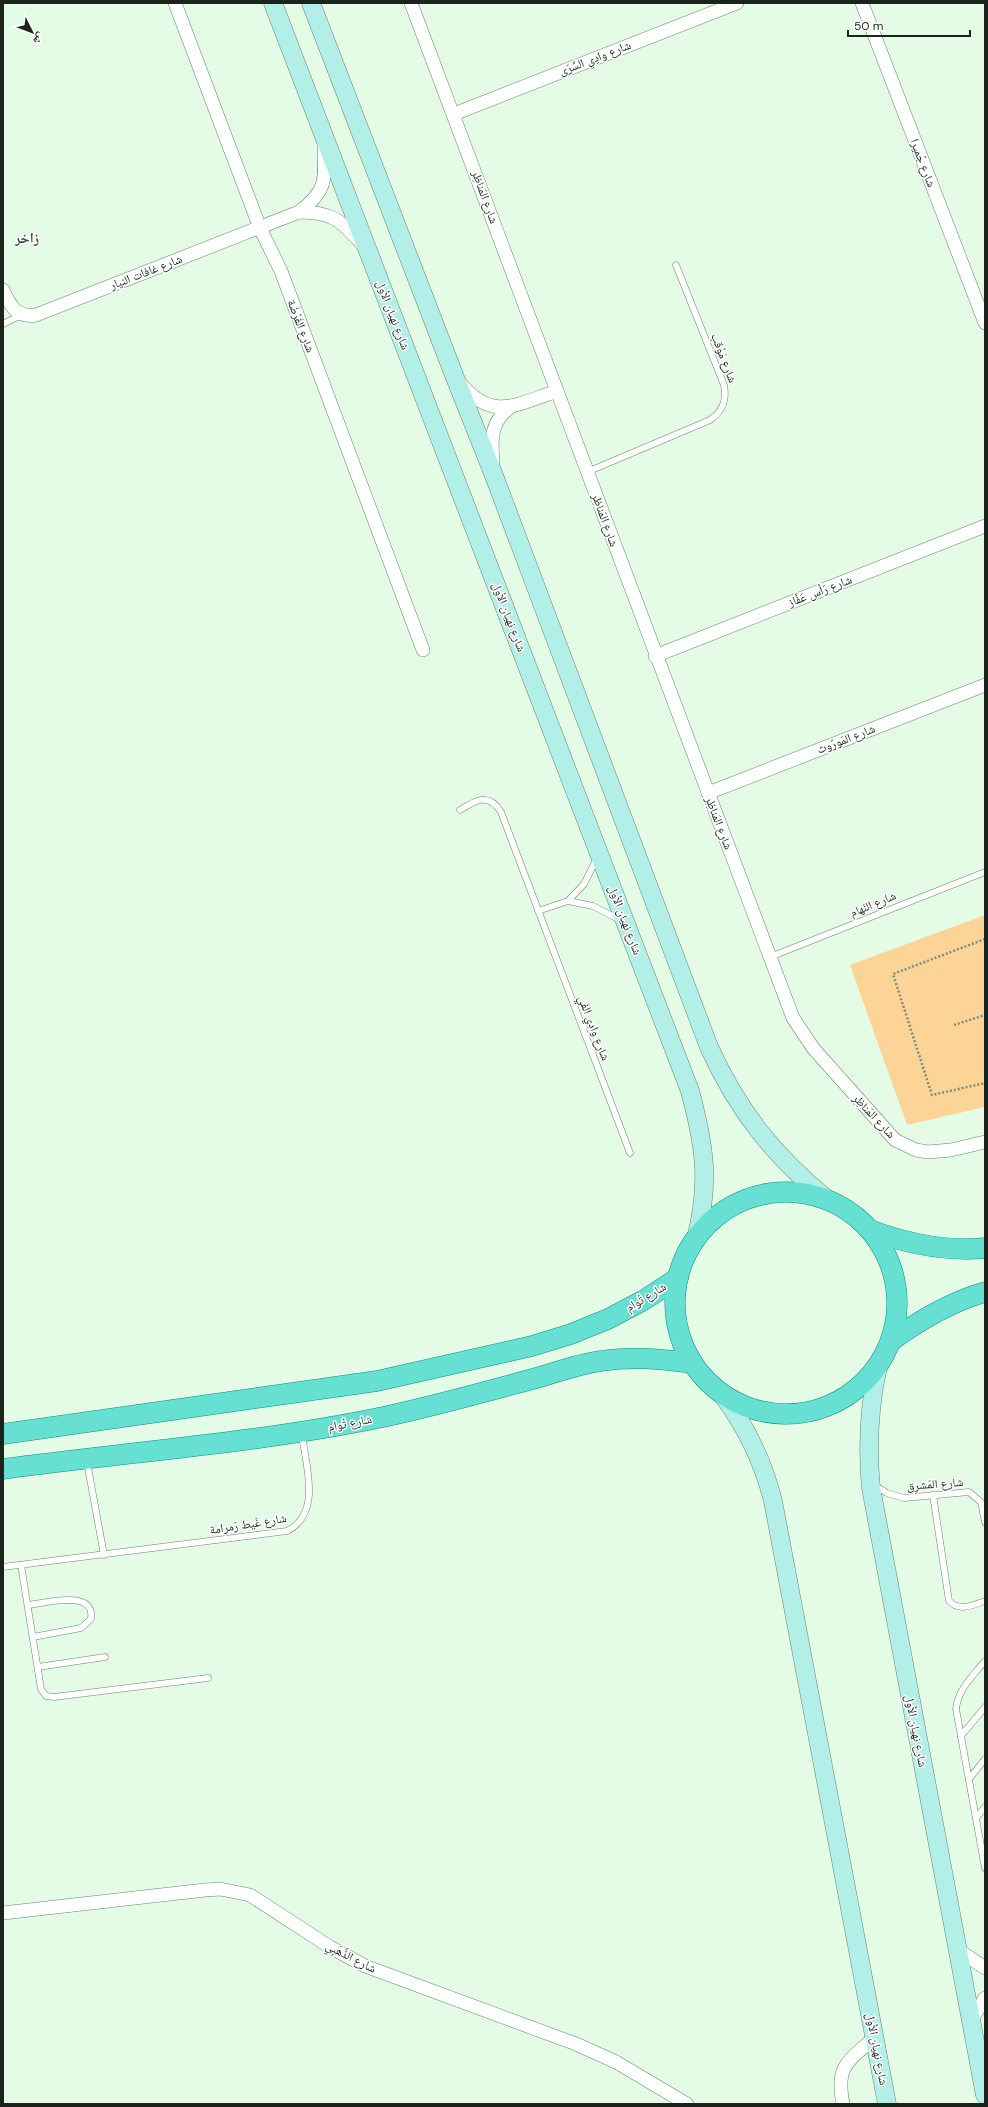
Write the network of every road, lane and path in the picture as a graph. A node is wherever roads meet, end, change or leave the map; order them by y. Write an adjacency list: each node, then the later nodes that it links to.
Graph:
1 (175, 3): 10 (street, شارع الفَرْضَة)
2 (273, 3): 8 (main road, شارع نهيان الأول)
3 (311, 3): 17 (main road)
4 (411, 3): 7 (street, شارع المَناظِر)
5 (737, 3): 7 (street, شارع وادِي السَّرَى)
6 (862, 3): 15 (street, شارع جُميرا)
7 (454, 114): 18 (street, شارع المَناظِر)
8 (324, 138): 9 (street, شارع غافات النيار); 11 (main road, شارع نهيان الأول)
9 (299, 212): 10 (street, شارع غافات النيار); 11 (street, شارع غافات النيار)
10 (260, 228): 14 (street, شارع غافات النيار); 23 (street, شارع الفَرْضَة)
11 (368, 251): 28 (main road, شارع نهيان الأول)
12 (676, 265): 20 (lane, شارع مَوْقب)
13 (3, 290): 14 (street)
14 (22, 315): 16 (lane)
15 (985, 323)
16 (3, 324)
17 (454, 375): 19 (street); 21 (main road)
18 (557, 391): 19 (street); 20 (street, شارع المَناظِر)
19 (512, 406): 21 (street)
20 (587, 472): 24 (street, شارع المَناظِر)
21 (493, 473): 40 (main road)
22 (985, 526): 24 (street, شارع رَأس عَفَّاز)
23 (423, 650)
24 (655, 656): 26 (street, شارع المَناظِر)
25 (985, 685): 26 (street, شارع المَورُوث)
26 (708, 793): 34 (street, شارع المَناظِر)
27 (460, 810): 31 (lane, شارع وادِي الفَي)
28 (599, 852): 30 (lane); 32 (main road, شارع نهيان الأول)
29 (985, 872): 34 (lane, شارع النَهام)
30 (568, 901): 31 (lane); 32 (lane)
31 (538, 911): 39 (lane, شارع وادِي الفَي)
32 (627, 926): 42 (main road, شارع نهيان الأول)
33 (985, 939): 37 (path)
34 (770, 957): 38 (street, شارع المَناظِر)
35 (985, 1015): 36 (path)
36 (954, 1025)
37 (985, 1083)
38 (985, 1142)
39 (630, 1153)
40 (828, 1200): 41 (main road); 42 (main road)
41 (870, 1230): 43 (main road); 46 (main road)
42 (696, 1239): 44 (main road)
43 (985, 1248)
44 (678, 1278): 47 (main road); 51 (main road, شارع تُوام)
45 (985, 1292): 46 (main road)
46 (891, 1341): 48 (main road)
47 (692, 1363): 49 (main road); 50 (main road, شارع تُوام)
48 (878, 1366): 49 (main road); 54 (main road, شارع نهيان الأول)
49 (721, 1393): 80 (main road, شارع نهيان الأول)
50 (302, 1432): 52 (main road, شارع تُوام); 57 (lane, شارع غَيط رَمرامة)
51 (3, 1434)
52 (87, 1458): 53 (main road, شارع تُوام); 57 (lane)
53 (3, 1469)
54 (871, 1483): 55 (lane, شارع المَشرِق); 76 (main road, شارع نهيان الأول)
55 (933, 1495): 56 (lane, شارع المَشرِق); 60 (lane)
56 (985, 1522)
57 (104, 1555): 58 (lane, شارع غَيط رَمرامة)
58 (21, 1565): 59 (lane, شارع غَيط رَمرامة); 61 (lane)
59 (3, 1567)
60 (985, 1601)
61 (28, 1605): 62 (lane); 62 (lane)
62 (33, 1637): 65 (lane)
63 (105, 1657): 65 (lane)
64 (985, 1661): 68 (lane)
65 (38, 1667): 66 (lane)
66 (208, 1678)
67 (985, 1707): 68 (lane)
68 (961, 1736): 70 (lane)
69 (985, 1759): 70 (lane)
70 (969, 1779): 72 (lane)
71 (985, 1807): 72 (lane)
72 (976, 1818): 73 (lane)
73 (984, 1860): 74 (lane)
74 (985, 1868)
75 (3, 1913): 82 (street, شارع الذَّهَبِي)
76 (958, 1949): 77 (street); 79 (main road, شارع نهيان الأول)
77 (985, 1968)
78 (985, 1998): 79 (street)
79 (974, 2027): 81 (main road, شارع نهيان الأول)
80 (875, 2037): 83 (street); 84 (main road, شارع نهيان الأول)
81 (985, 2095)
82 (687, 2104)
83 (843, 2104)
84 (887, 2104)

